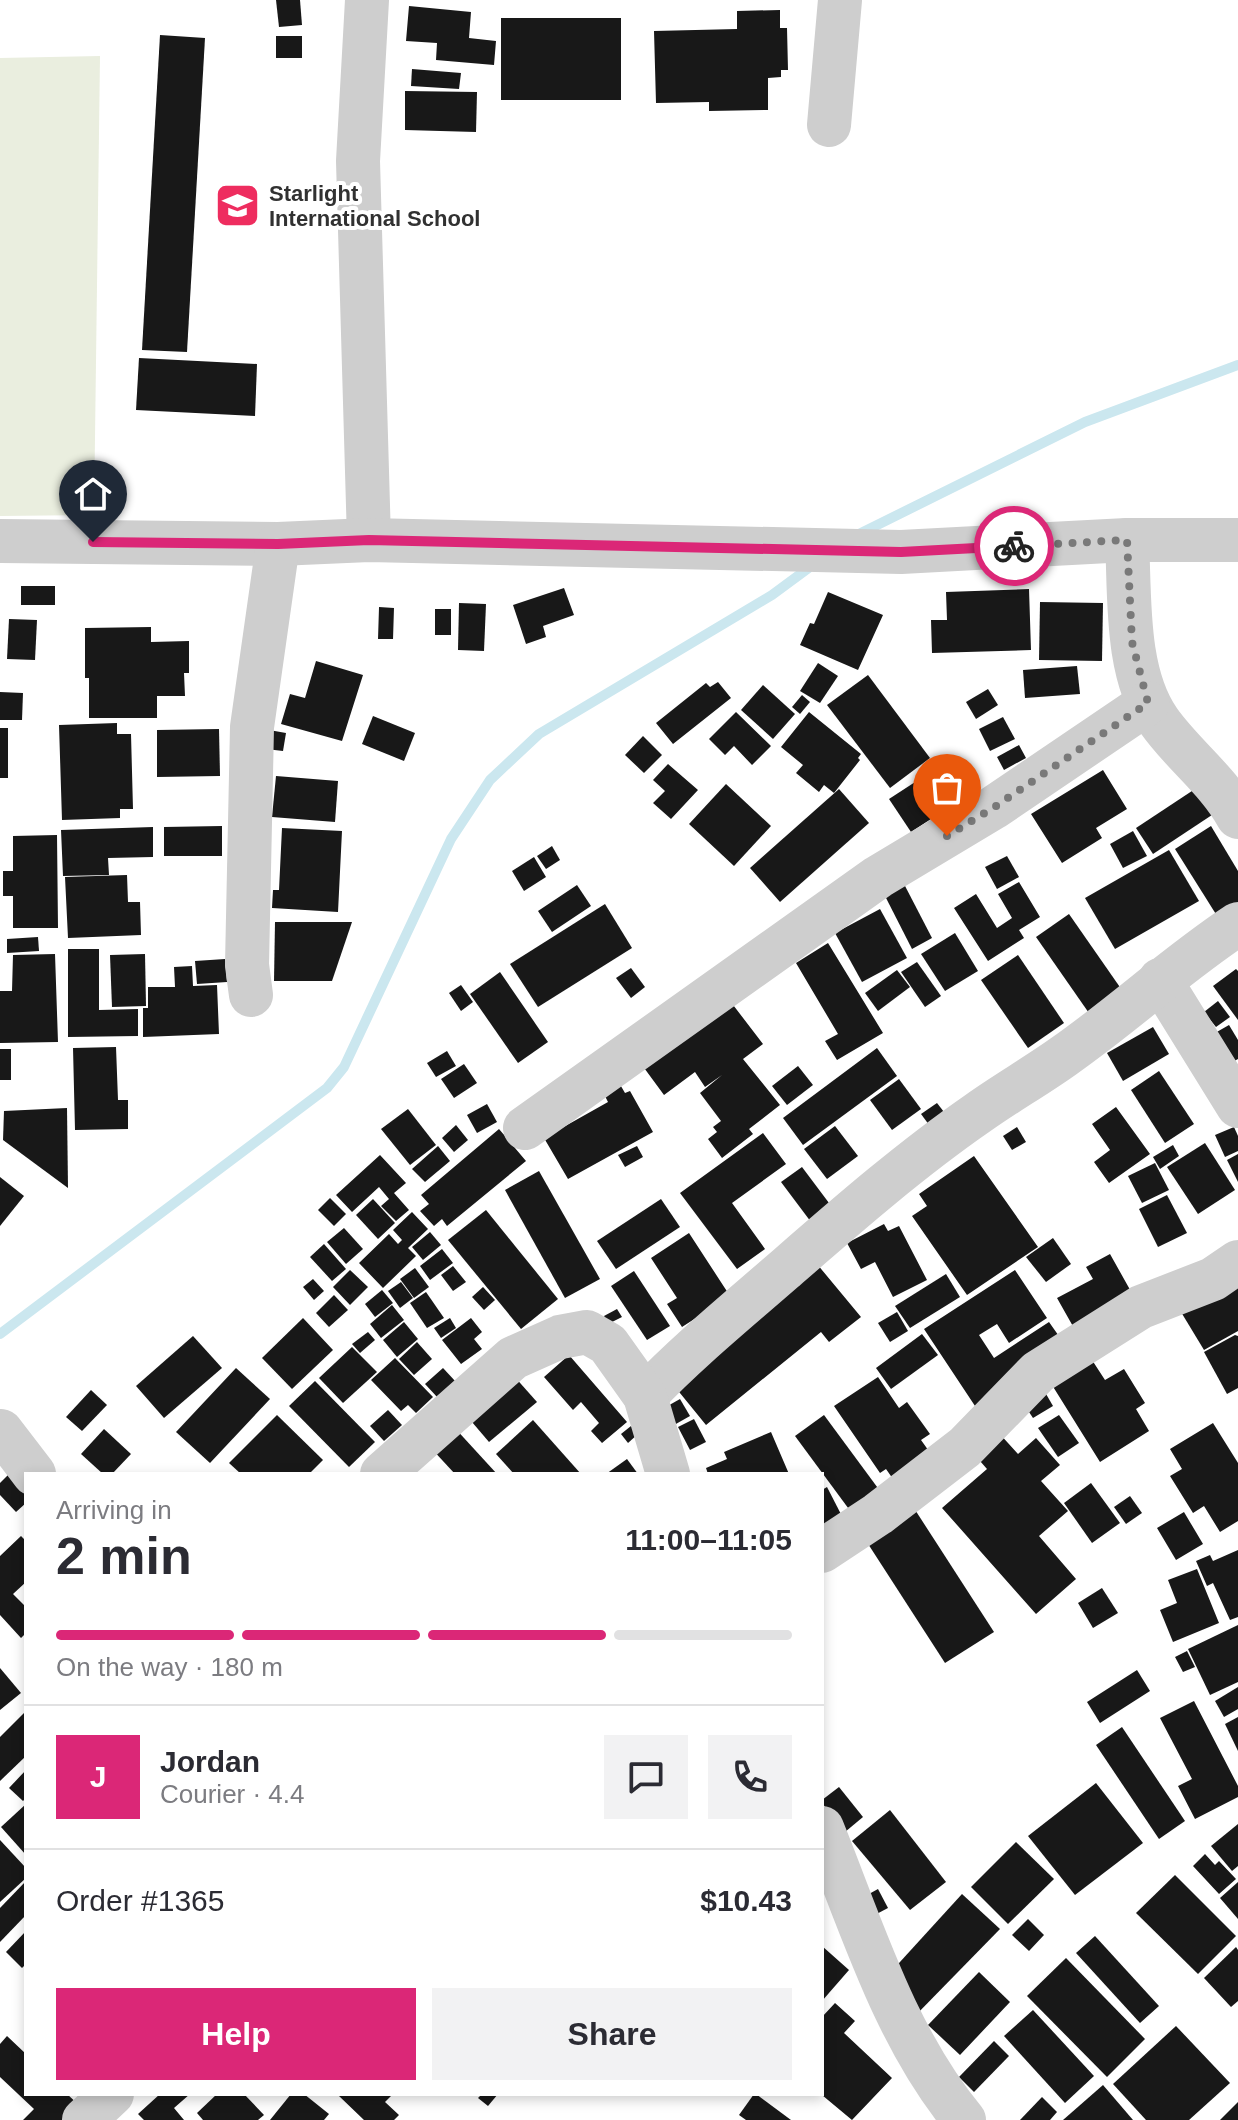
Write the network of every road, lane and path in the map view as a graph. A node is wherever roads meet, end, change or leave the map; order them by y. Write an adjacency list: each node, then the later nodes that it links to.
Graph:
1 (367, 0): 4 (street)
2 (840, 0): 3 (street)
3 (829, 125)
4 (369, 540): 5 (street); 8 (street)
5 (1127, 540): 6 (street); 9 (street)
6 (1238, 540)
7 (0, 541): 8 (street)
8 (278, 544): 13 (street)
9 (1148, 703): 10 (street); 15 (street)
10 (1238, 817)
11 (1238, 924): 12 (street)
12 (1160, 980): 14 (street); 17 (street)
13 (251, 995)
14 (1238, 1106)
15 (525, 1128)
16 (1238, 1262): 22 (street)
17 (645, 1396): 20 (street); 21 (street)
18 (1, 1431): 19 (street)
19 (32, 1472)
20 (384, 1472)
21 (667, 1472)
22 (824, 1550)
23 (824, 1833): 26 (street)
24 (110, 2096): 25 (street)
25 (84, 2120)
26 (964, 2120)

